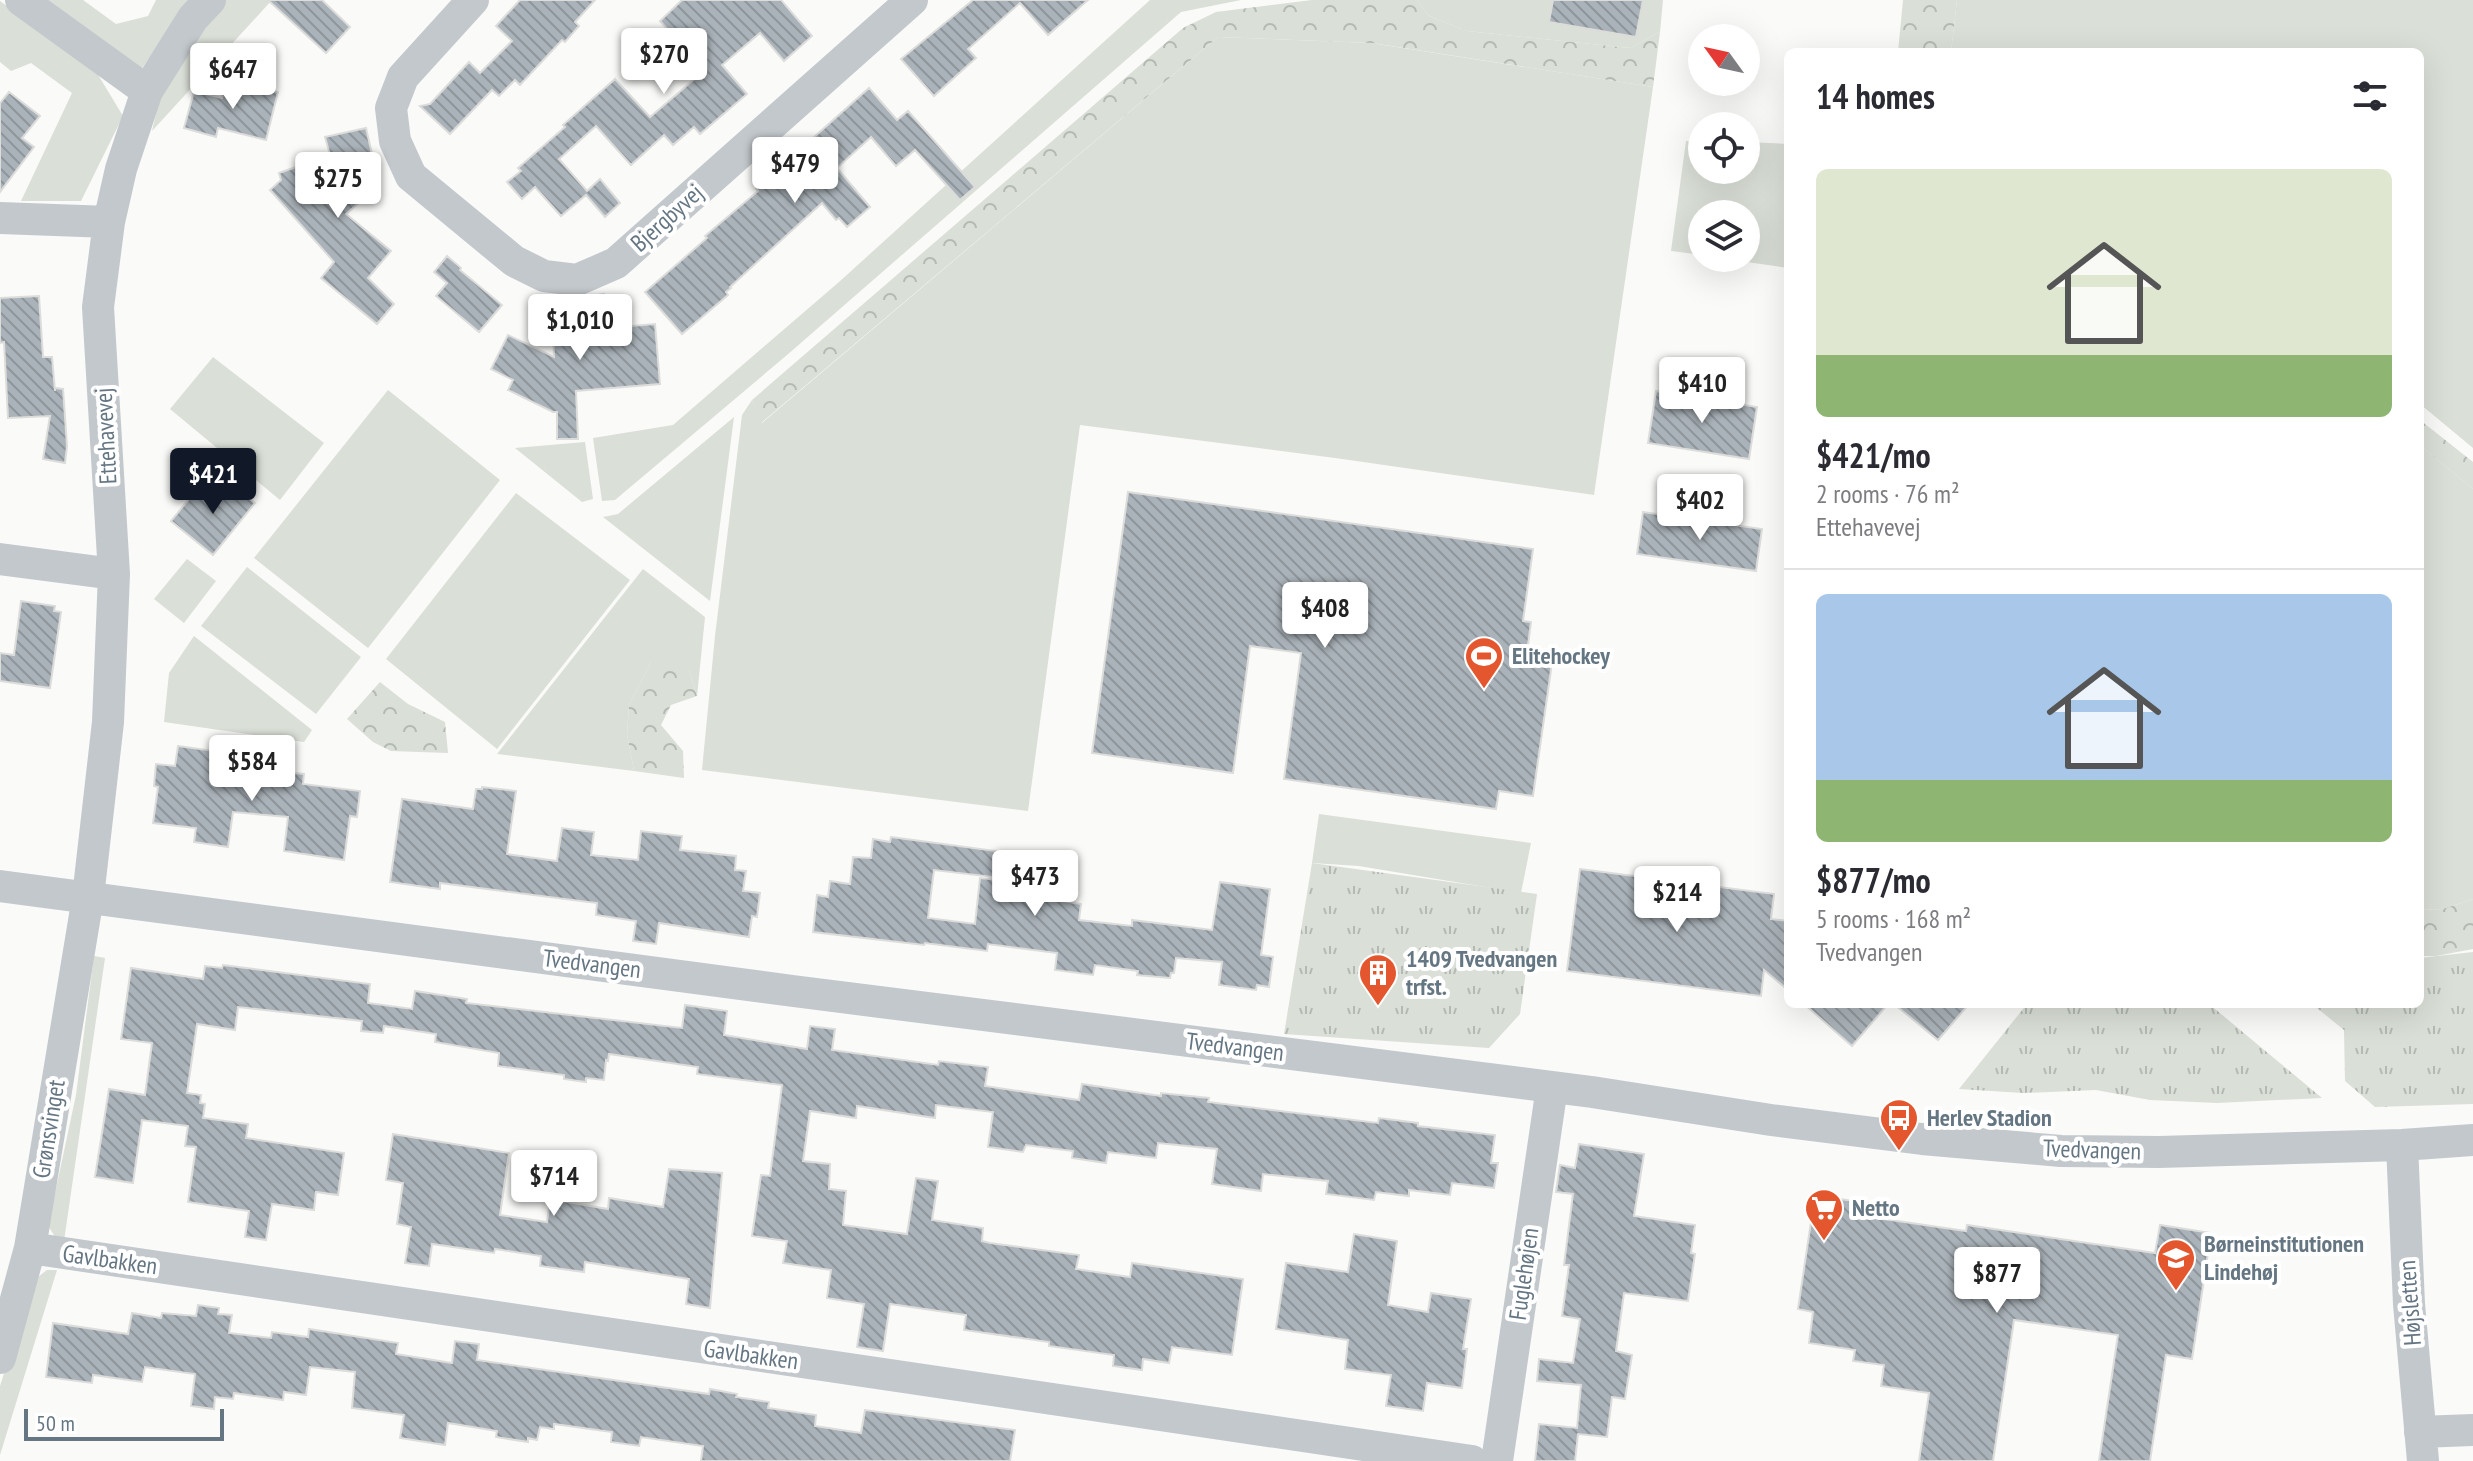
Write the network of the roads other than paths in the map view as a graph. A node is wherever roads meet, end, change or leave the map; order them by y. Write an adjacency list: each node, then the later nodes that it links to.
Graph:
1 (21, 0): 5 (street)
2 (210, 0): 5 (street, Ettehavevej)
3 (473, 0): 4 (street, Bjergbyvej)
4 (912, 0)
5 (147, 91): 7 (street, Ettehavevej)
6 (0, 218): 7 (street)
7 (109, 222): 9 (street, Ettehavevej)
8 (0, 559): 9 (street)
9 (114, 574): 11 (street, Ettehavevej)
10 (0, 886): 11 (street, Tvedvangen)
11 (88, 897): 12 (street, Tvedvangen); 15 (street, Grønsvinget)
12 (1552, 1087): 14 (street, Tvedvangen); 20 (street, Fuglehøjen)
13 (2473, 1140): 14 (street, Tvedvangen)
14 (2402, 1145): 18 (street, Højsletten)
15 (30, 1248): 16 (street, Grønsvinget); 19 (street, Gavlbakken)
16 (0, 1358)
17 (2473, 1430): 18 (street)
18 (2422, 1446)
19 (1472, 1461)
20 (1497, 1461)

